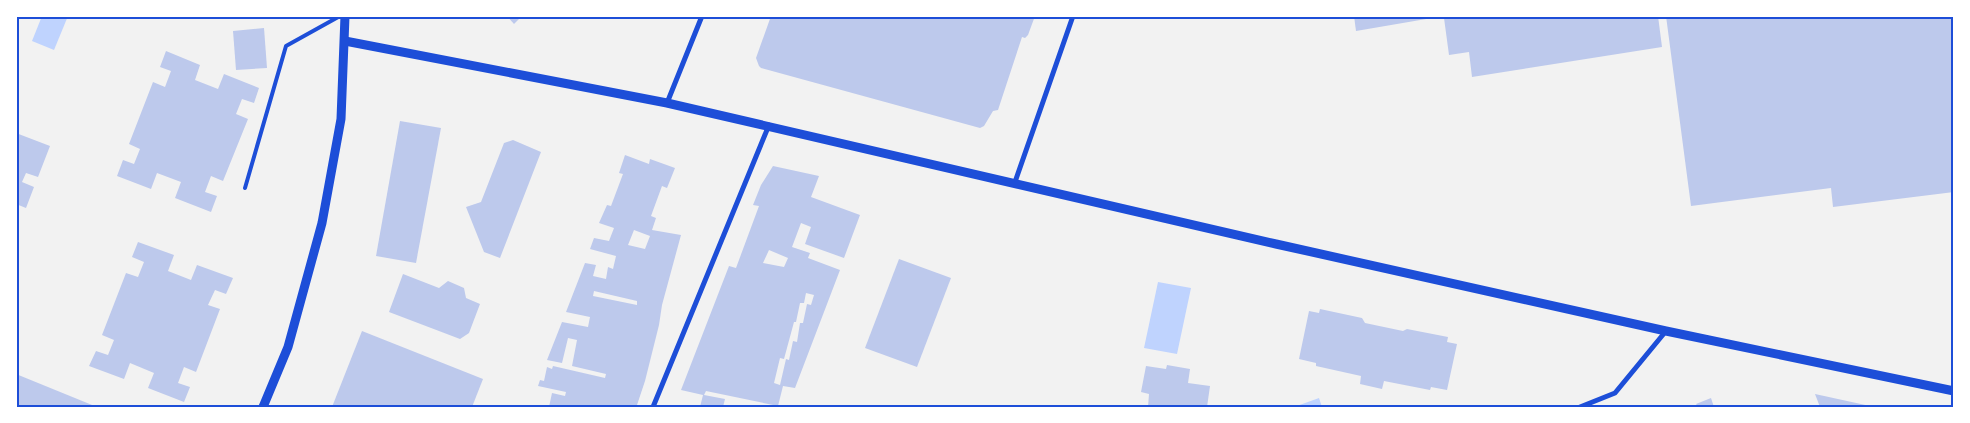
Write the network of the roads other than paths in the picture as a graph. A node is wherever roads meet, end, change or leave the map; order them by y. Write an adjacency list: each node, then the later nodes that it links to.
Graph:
1 (340, 16): 9 (lane)
2 (345, 16): 5 (street)
3 (702, 16): 6 (street)
4 (1073, 16): 8 (street)
5 (345, 41): 6 (street); 12 (street)
6 (667, 103): 7 (street)
7 (769, 126): 8 (street); 13 (street)
8 (1015, 182): 10 (street)
9 (245, 188)
10 (1666, 331): 11 (street); 14 (street)
11 (1954, 391)
12 (263, 407)
13 (653, 407)
14 (1580, 407)

